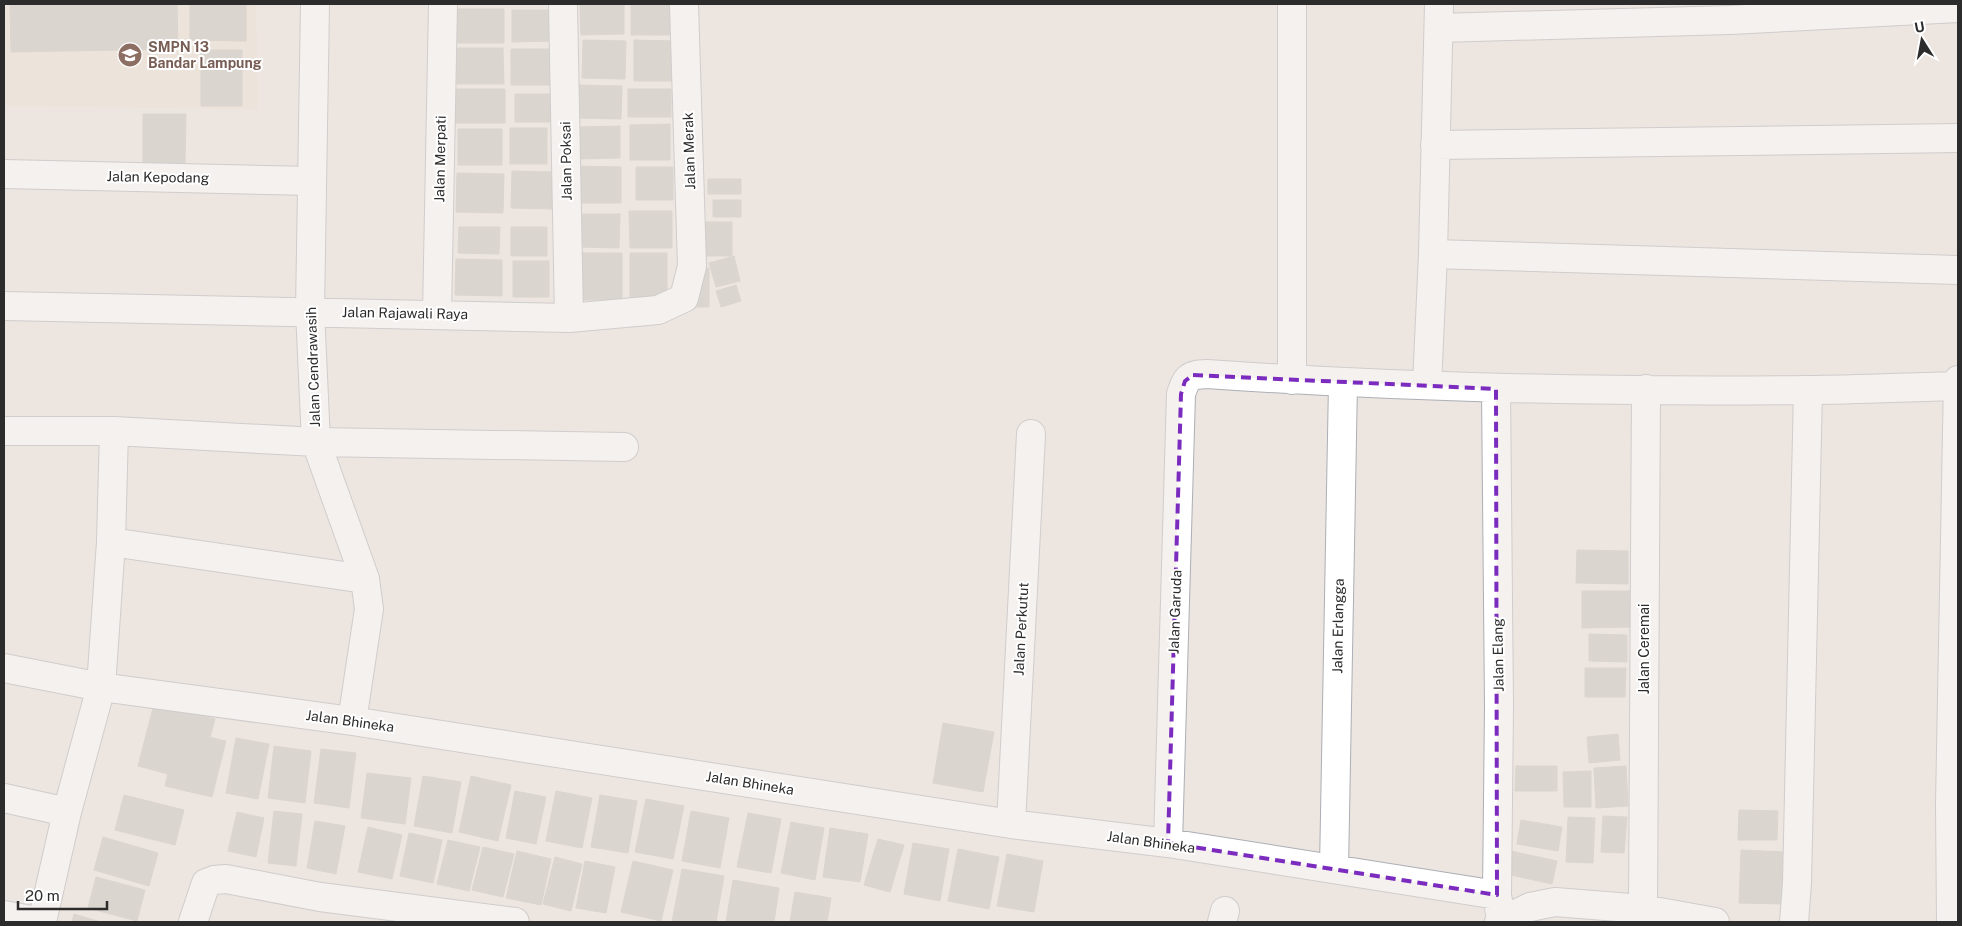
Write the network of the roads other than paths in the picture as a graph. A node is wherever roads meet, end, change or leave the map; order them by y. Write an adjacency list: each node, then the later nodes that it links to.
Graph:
1 (315, 4): 11 (street, Jalan Cendrawasih)
2 (443, 4): 17 (street, Jalan Merpati)
3 (563, 4): 18 (street, Jalan Poksai)
4 (684, 4): 14 (street, Jalan Merak)
5 (1292, 4): 19 (street)
6 (1958, 8): 7 (street)
7 (1439, 16): 9 (street)
8 (1958, 138): 9 (street)
9 (1435, 145): 12 (street)
10 (4, 174): 11 (street, Jalan Kepodang)
11 (312, 181): 16 (street, Jalan Cendrawasih)
12 (1433, 254): 13 (street); 22 (street)
13 (1958, 270)
14 (684, 298): 18 (street, Jalan Rajawali Raya)
15 (4, 306): 16 (street, Jalan Rajawali Raya)
16 (310, 311): 17 (street, Jalan Rajawali Raya); 30 (street, Jalan Cendrawasih)
17 (438, 314): 18 (street, Jalan Rajawali Raya)
18 (569, 318)
19 (1292, 380): 21 (street); 41 (street, Jalan Garuda)
20 (1958, 380): 23 (street)
21 (1343, 383): 22 (street); 42 (street, Jalan Erlangga)
22 (1427, 385): 24 (street)
23 (1958, 386): 26 (street); 38 (street)
24 (1496, 389): 25 (street); 44 (street, Jalan Elang)
25 (1646, 389): 26 (street); 43 (street, Jalan Ceremai)
26 (1808, 390): 49 (street)
27 (4, 431): 28 (street)
28 (114, 431): 30 (street); 32 (street)
29 (1031, 434): 40 (street, Jalan Perkutut)
30 (316, 442): 31 (street); 33 (street, Jalan Cendrawasih)
31 (624, 447)
32 (111, 542): 33 (street); 35 (street)
33 (366, 579): 36 (street, Jalan Cendrawasih)
34 (4, 668): 35 (street, Jalan Bhineka)
35 (101, 687): 36 (street, Jalan Bhineka); 39 (street)
36 (352, 721): 40 (street, Jalan Bhineka)
37 (4, 798): 39 (street)
38 (1954, 804): 50 (street)
39 (67, 812): 45 (street)
40 (1011, 824): 41 (street, Jalan Bhineka)
41 (1168, 843): 42 (street, Jalan Bhineka)
42 (1334, 869): 44 (street, Jalan Bhineka)
43 (1643, 909): 44 (street); 48 (street)
44 (1499, 913)
45 (4, 915)
46 (193, 922): 47 (street)
47 (515, 922)
48 (1715, 922)
49 (1794, 922)
50 (1951, 922)

